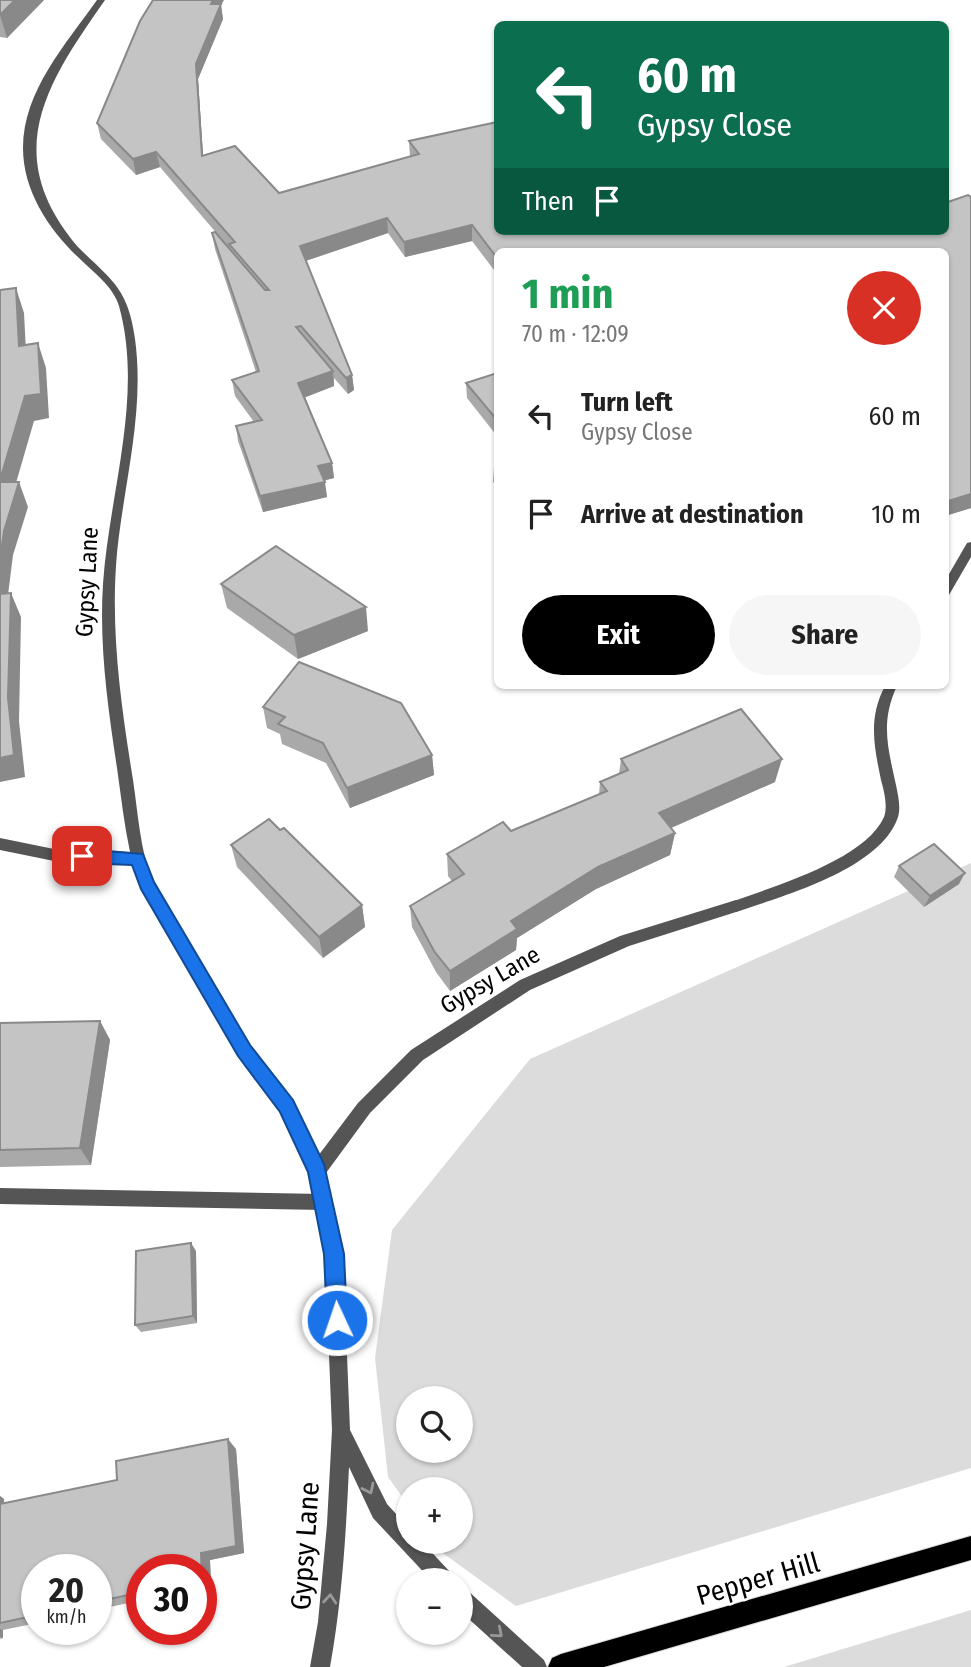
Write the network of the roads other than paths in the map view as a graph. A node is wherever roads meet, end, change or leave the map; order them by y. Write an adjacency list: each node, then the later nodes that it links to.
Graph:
1 (101, 0): 6 (street, Gypsy Lane)
2 (971, 546): 3 (street)
3 (949, 585)
4 (889, 689): 7 (street, Gypsy Lane)
5 (0, 844): 6 (street)
6 (138, 858): 7 (street, Gypsy Lane)
7 (317, 1171): 9 (street, Gypsy Lane)
8 (0, 1196): 9 (street)
9 (323, 1202): 10 (street, Gypsy Lane)
10 (341, 1430): 11 (street, Gypsy Lane, one-way to 11); 16 (street, Gypsy Lane, one-way to 10)
11 (396, 1528)
12 (971, 1548): 18 (main road, Pepper Hill)
13 (420, 1554): 14 (street, Gypsy Lane)
14 (433, 1568)
15 (473, 1609): 17 (street, one-way to 17)
16 (320, 1667)
17 (537, 1667)
18 (561, 1667)

